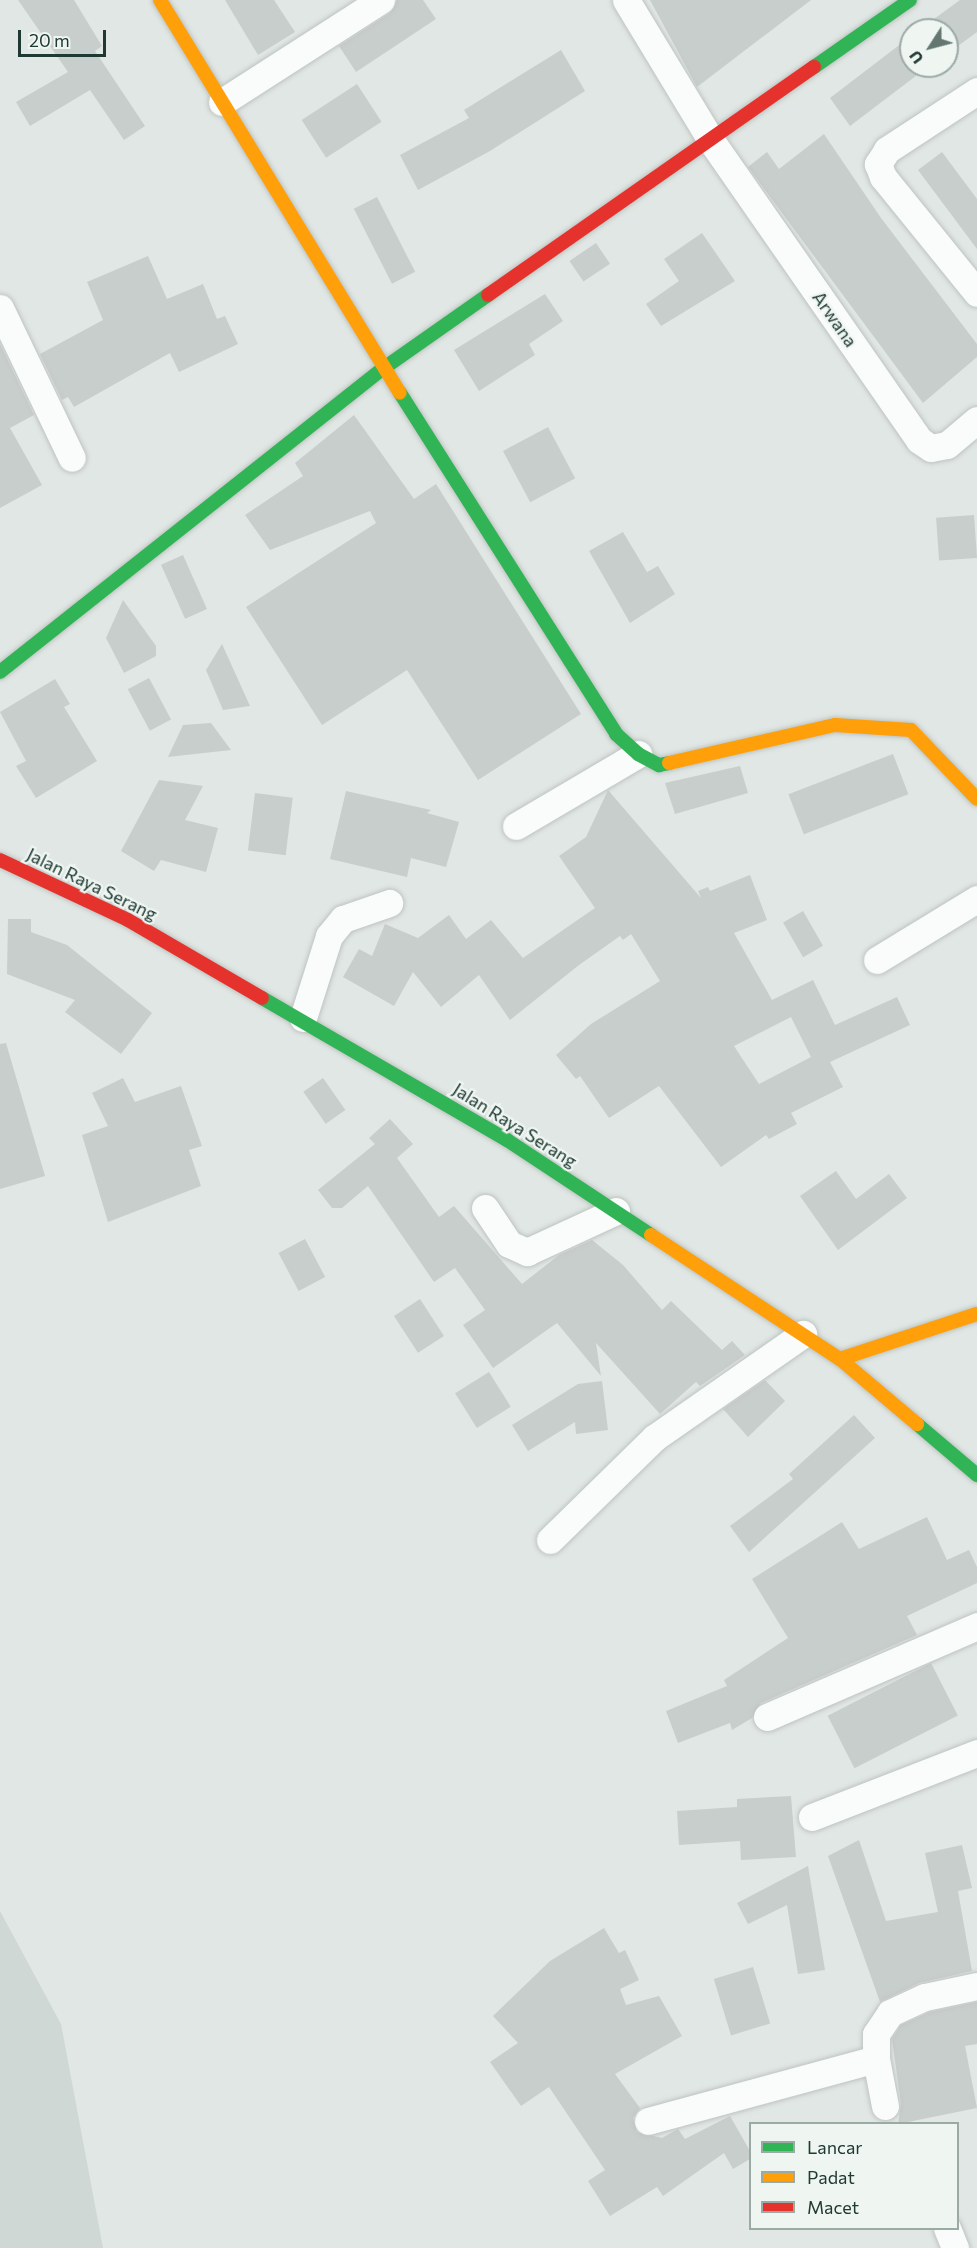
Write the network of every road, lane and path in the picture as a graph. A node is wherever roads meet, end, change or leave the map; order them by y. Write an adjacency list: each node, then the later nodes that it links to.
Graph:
1 (160, 0): 6 (main road)
2 (381, 0): 6 (street)
3 (626, 0): 7 (street, Arwana)
4 (910, 0): 7 (main road)
5 (977, 91): 8 (street)
6 (222, 102): 10 (main road)
7 (712, 142): 10 (main road); 11 (street, Arwana)
8 (977, 293)
9 (0, 308): 12 (street)
10 (384, 368): 13 (main road); 14 (main road)
11 (977, 420)
12 (72, 458)
13 (0, 672)
14 (638, 754): 15 (main road); 16 (street)
15 (977, 799)
16 (516, 826)
17 (0, 860): 21 (main road, Jalan Raya Serang)
18 (977, 899): 20 (street)
19 (389, 903): 21 (street)
20 (877, 960)
21 (303, 1018): 23 (main road, Jalan Raya Serang)
22 (485, 1208): 23 (street)
23 (616, 1211): 25 (main road, Jalan Raya Serang)
24 (977, 1314): 26 (main road)
25 (803, 1334): 26 (main road, Jalan Raya Serang); 28 (street)
26 (840, 1359): 27 (main road, Jalan Raya Serang)
27 (977, 1475)
28 (550, 1540)
29 (977, 1626): 30 (street)
30 (767, 1717)
31 (977, 1753): 32 (street)
32 (812, 1817)
33 (977, 1986): 34 (street)
34 (876, 2059): 35 (street); 36 (street)
35 (885, 2106)
36 (648, 2121)
37 (947, 2230): 38 (street)
38 (955, 2248)

